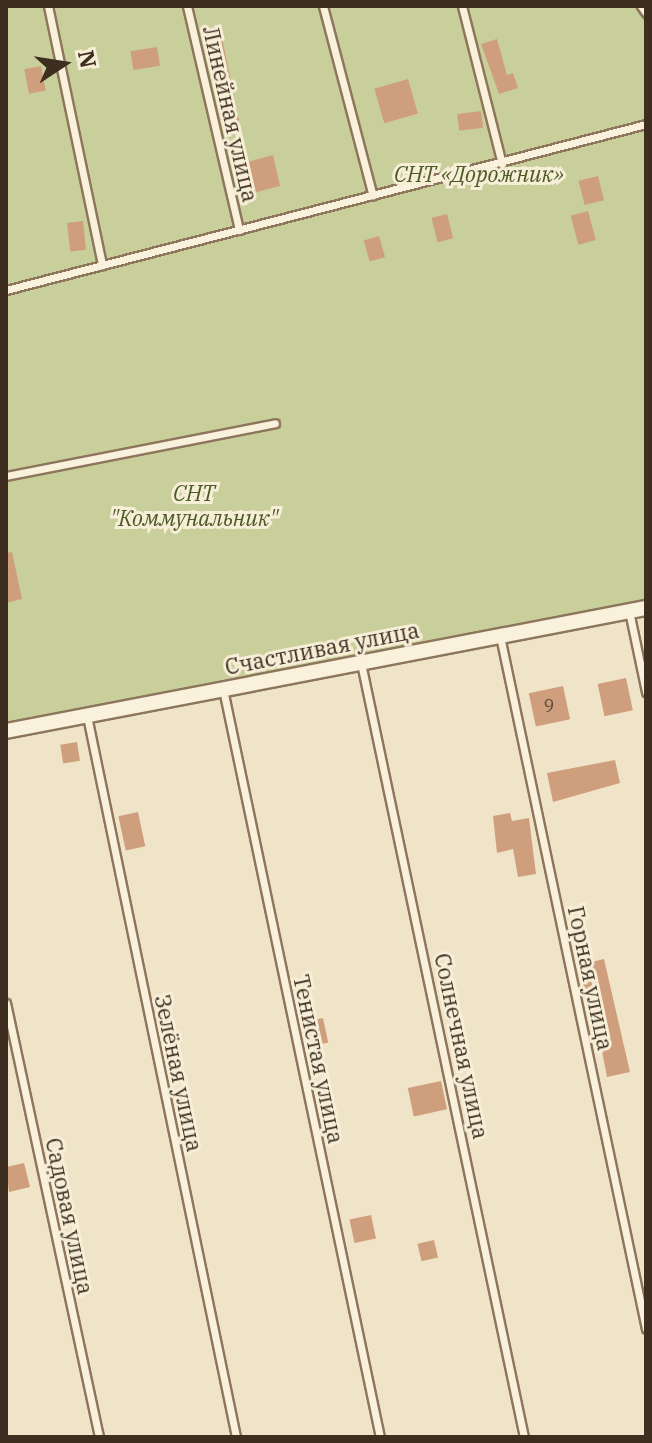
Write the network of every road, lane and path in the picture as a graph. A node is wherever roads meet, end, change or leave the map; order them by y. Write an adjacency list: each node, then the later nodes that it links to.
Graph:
1 (48, 6): 11 (lane)
2 (187, 6): 10 (lane, Линейная улица)
3 (323, 6): 9 (lane)
4 (462, 6): 8 (lane)
5 (641, 6): 6 (lane)
6 (646, 13)
7 (646, 124): 8 (lane)
8 (502, 164): 9 (lane)
9 (373, 196): 10 (lane)
10 (239, 230): 11 (lane)
11 (102, 265): 12 (lane)
12 (6, 290)
13 (275, 423): 14 (lane)
14 (6, 476)
15 (646, 608): 16 (street, Счастливая улица)
16 (629, 611): 17 (street, Счастливая улица); 20 (lane)
17 (500, 636): 18 (street, Счастливая улица); 24 (lane, Горная улица)
18 (361, 663): 19 (street, Счастливая улица); 28 (lane, Солнечная улица)
19 (223, 689): 21 (street, Счастливая улица); 27 (lane, Тенистая улица)
20 (646, 692)
21 (87, 716): 22 (street, Счастливая улица); 26 (lane, Зелёная улица)
22 (6, 731)
23 (6, 1003): 25 (lane, Садовая улица)
24 (646, 1329)
25 (99, 1437)
26 (236, 1437)
27 (380, 1437)
28 (524, 1437)

